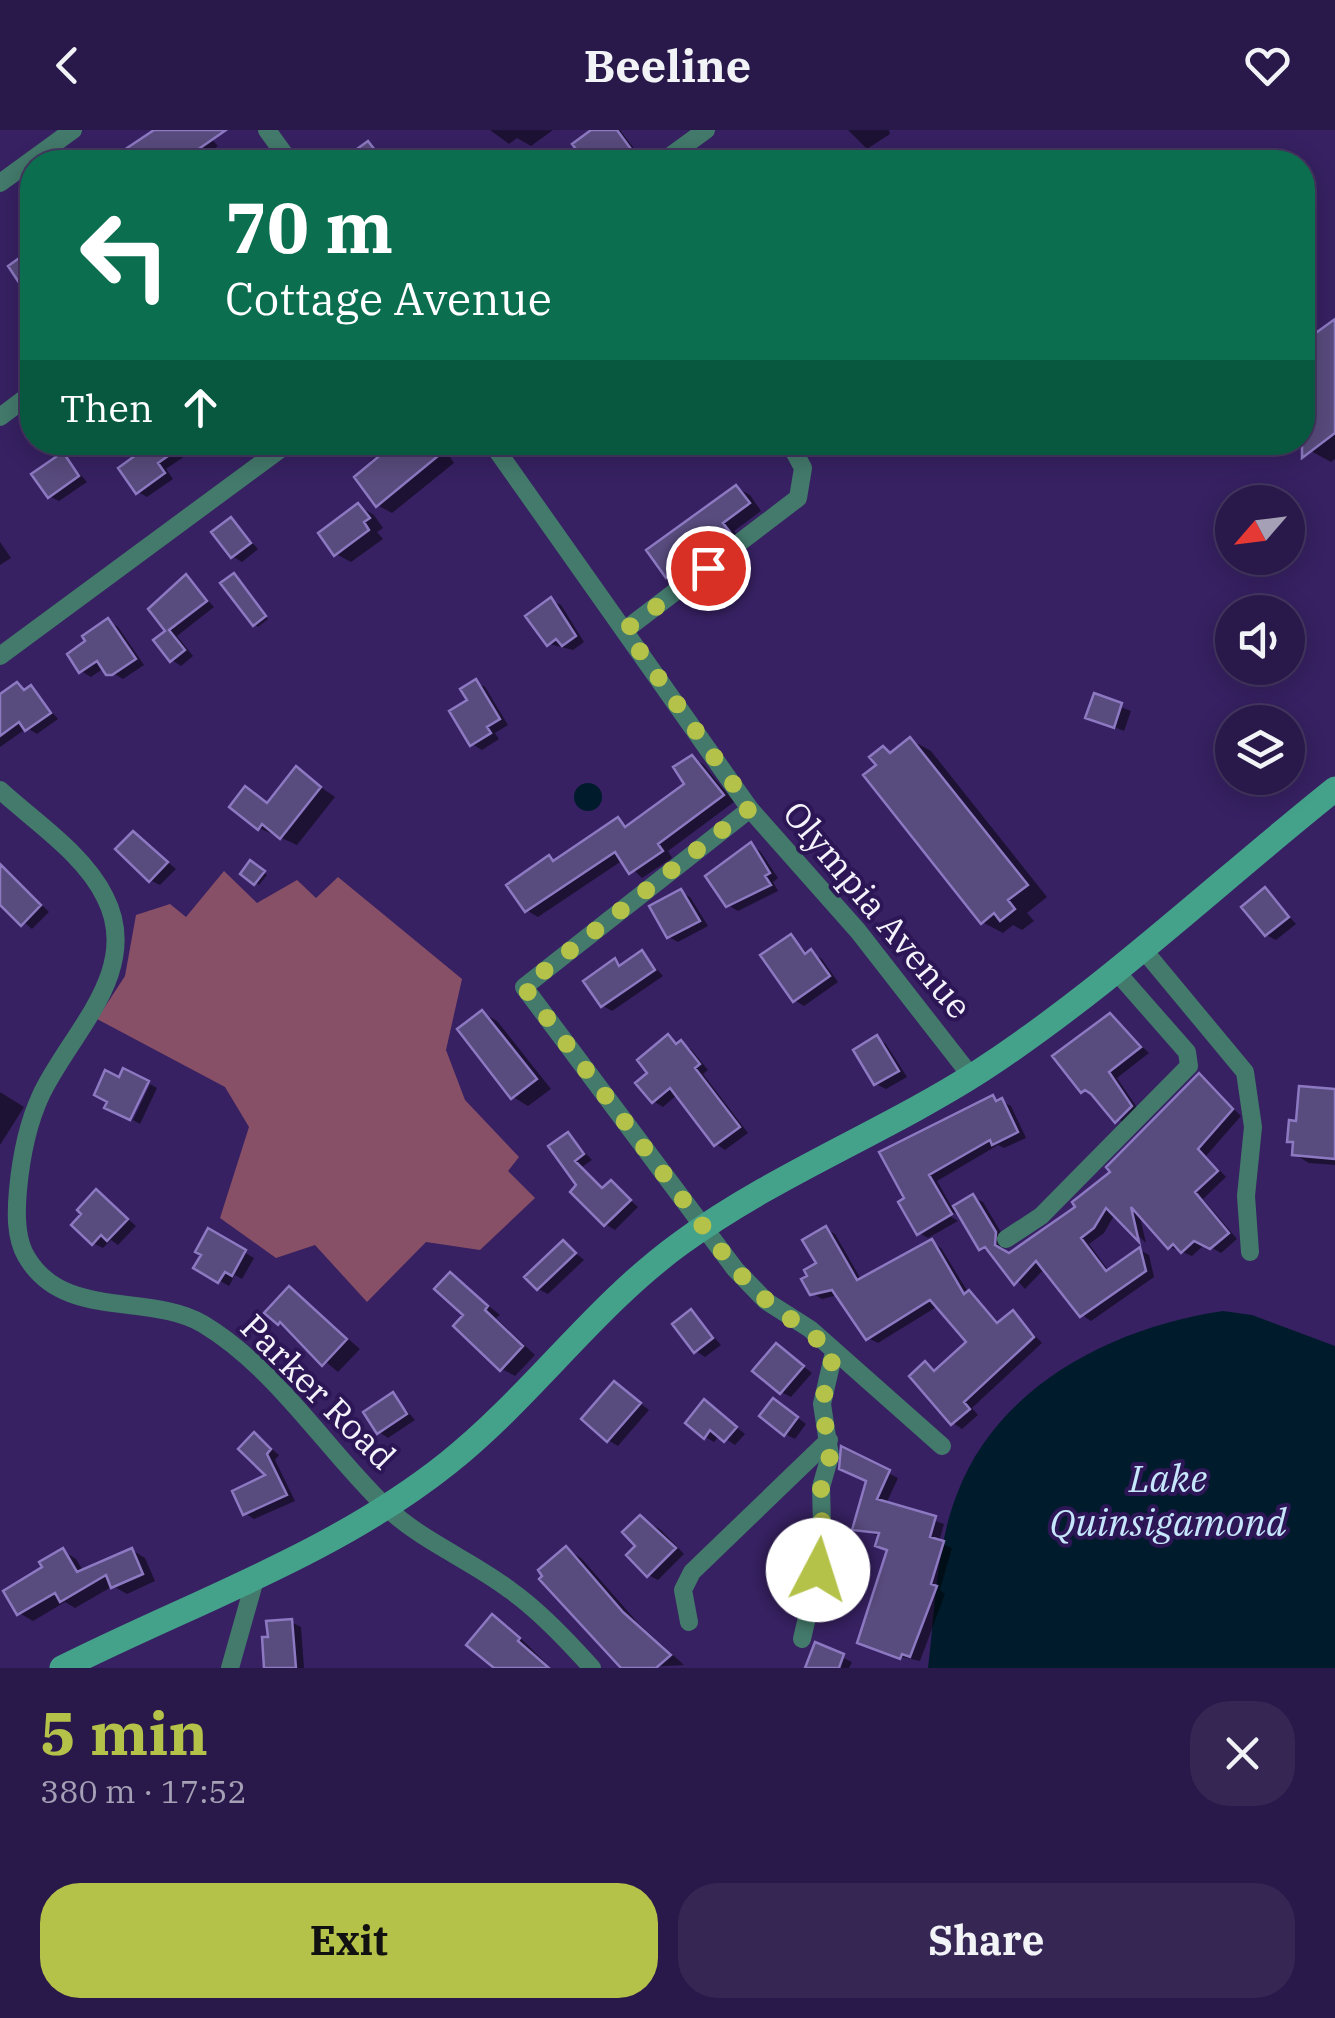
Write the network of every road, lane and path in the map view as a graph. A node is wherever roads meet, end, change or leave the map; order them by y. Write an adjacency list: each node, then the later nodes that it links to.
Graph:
1 (73, 130): 3 (street)
2 (706, 130): 4 (street)
3 (45, 150)
4 (678, 150)
5 (272, 455): 9 (street)
6 (499, 455): 8 (street, Olympia Avenue)
7 (795, 455): 8 (street)
8 (625, 630): 12 (street, Olympia Avenue)
9 (0, 656)
10 (1335, 789): 13 (main road)
11 (0, 790): 24 (street, Parker Road)
12 (750, 808): 17 (street, Olympia Avenue); 18 (street)
13 (1142, 948): 14 (main road); 15 (street)
14 (1115, 970): 16 (street); 17 (main road)
15 (1170, 982): 16 (street); 20 (street)
16 (1144, 1004): 19 (street)
17 (972, 1076): 18 (main road)
18 (704, 1227): 21 (street); 24 (main road)
19 (1006, 1239)
20 (1250, 1252)
21 (834, 1352): 22 (street); 23 (street)
22 (829, 1440): 26 (street); 27 (street)
23 (942, 1446)
24 (384, 1505): 25 (main road); 30 (street, Parker Road)
25 (256, 1576): 28 (main road); 29 (street)
26 (689, 1622)
27 (802, 1640)
28 (62, 1668)
29 (230, 1668)
30 (592, 1668)

